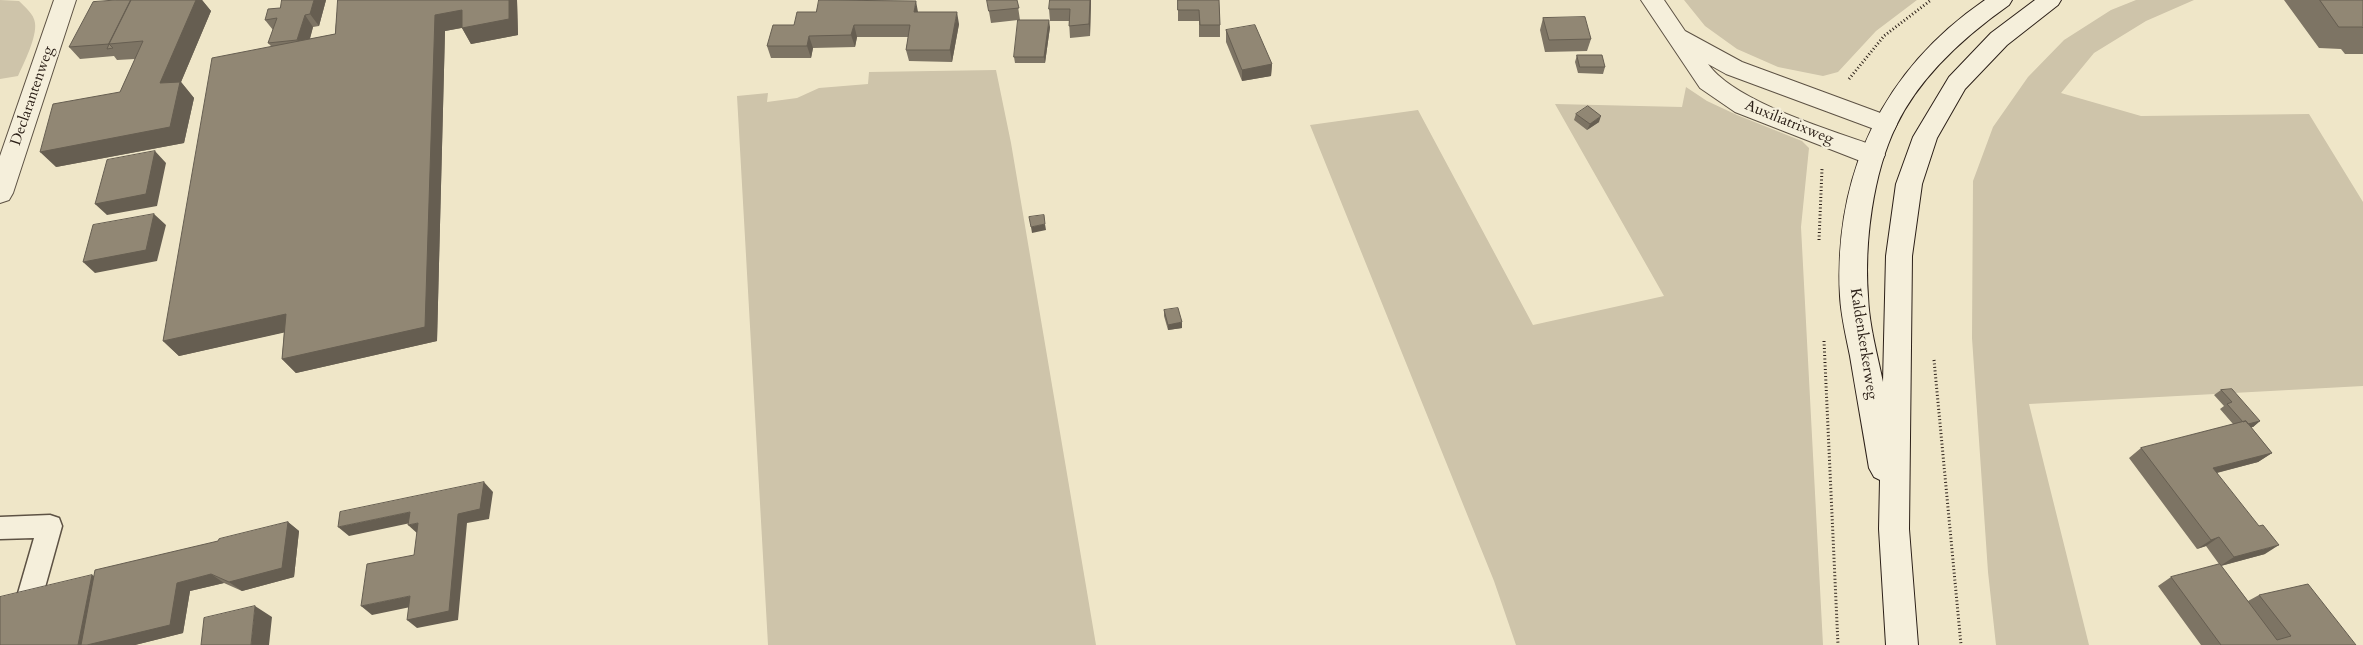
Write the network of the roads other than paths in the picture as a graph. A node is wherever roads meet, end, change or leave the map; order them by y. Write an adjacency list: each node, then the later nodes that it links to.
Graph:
1 (65, 0): 9 (main road, Declarantenweg)
2 (1652, 0): 5 (main road, Auxiliatrixweg)
3 (2001, 0): 6 (main road, Kaldenkerkerweg)
4 (2050, 0): 8 (main road, Kaldenkerkerweg)
5 (1675, 34): 6 (main road, Auxiliatrixweg); 7 (main road, Auxiliatrixweg)
6 (1885, 124): 7 (main road, Kaldenkerkerweg); 8 (main road)
7 (1872, 155): 8 (main road, Auxiliatrixweg); 11 (main road, Kaldenkerkerweg)
8 (1918, 155): 11 (main road, Kaldenkerkerweg)
9 (0, 193)
10 (0, 528): 12 (lane)
11 (1894, 528): 13 (main road, Kaldenkerkerweg)
12 (16, 645)
13 (1902, 645)

